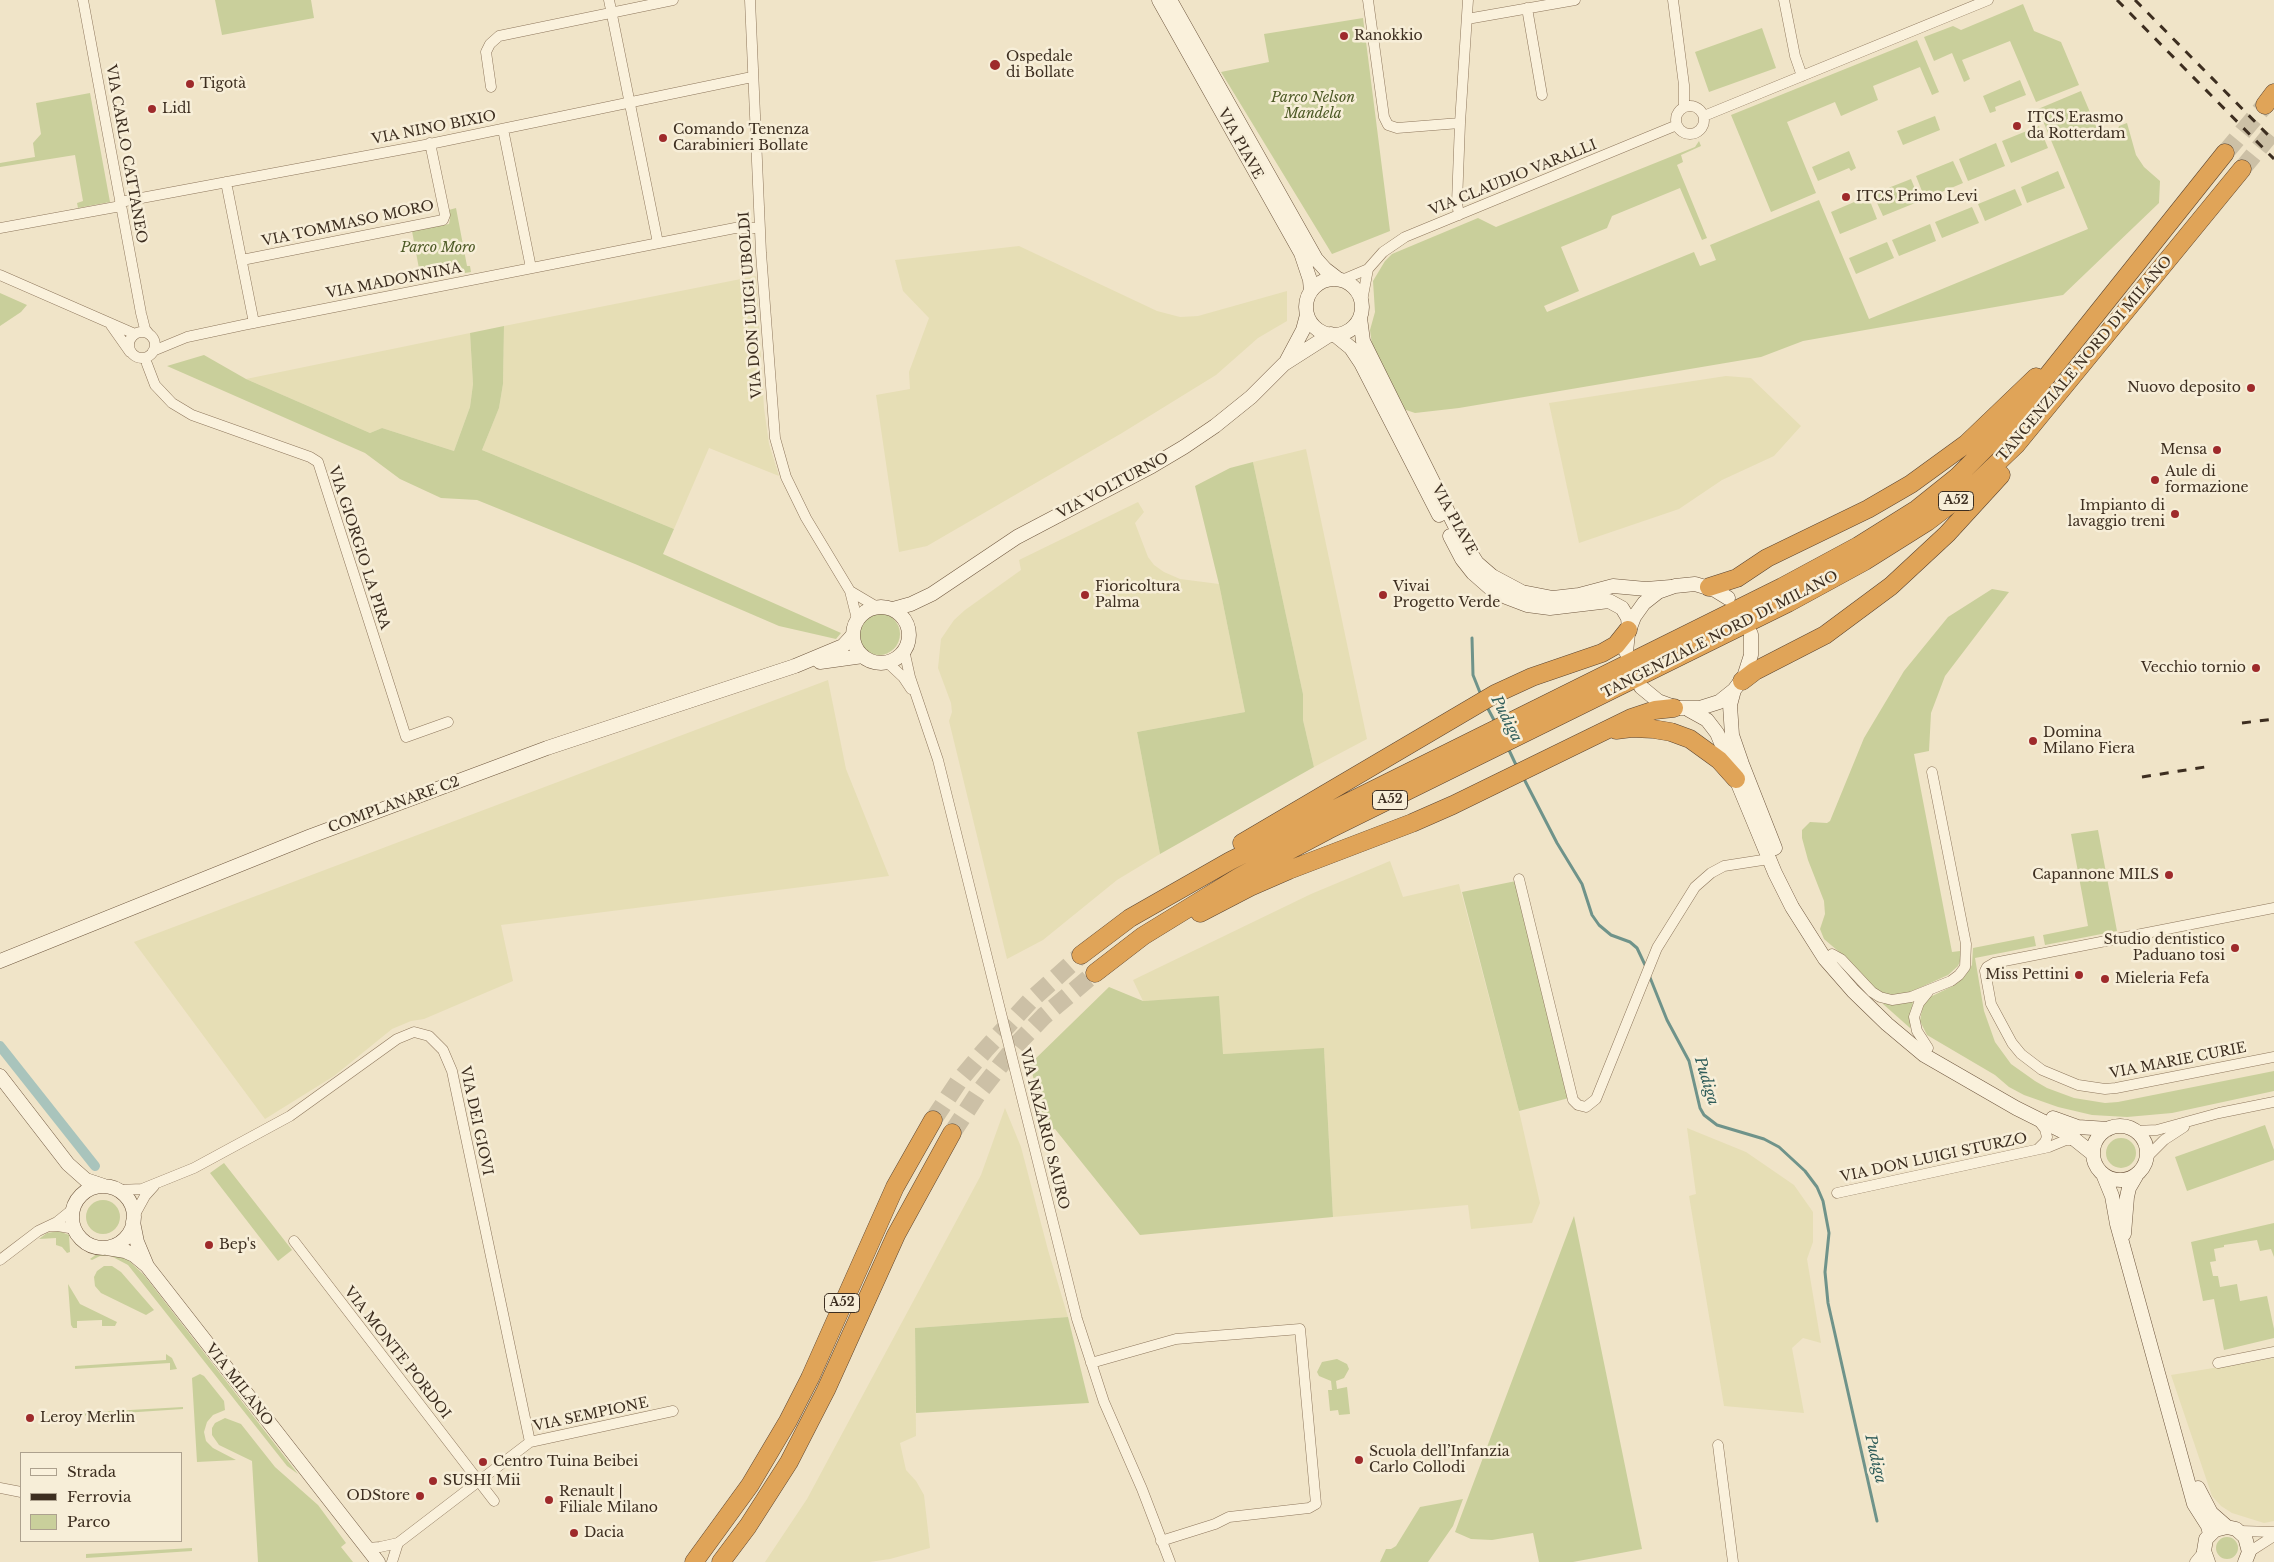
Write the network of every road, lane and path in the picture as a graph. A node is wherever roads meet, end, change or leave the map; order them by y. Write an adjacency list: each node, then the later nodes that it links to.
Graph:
1 (83, 0): 30 (street, VIA CARLO CATTANEO)
2 (609, 0): 14 (street)
3 (673, 0): 14 (street)
4 (750, 0): 17 (street, VIA DON LUIGI UBOLDI)
5 (1159, 0): 40 (street, VIA PIAVE)
6 (1170, 0): 39 (street, VIA PIAVE)
7 (1368, 0): 23 (street)
8 (1468, 0): 15 (street)
9 (1575, 0): 13 (street)
10 (1673, 0): 21 (street)
11 (1784, 0): 16 (street)
12 (1988, 0): 16 (street)
13 (1527, 8): 15 (street); 19 (street)
14 (612, 13): 18 (street); 20 (street)
15 (1467, 19): 23 (street)
16 (1802, 76): 22 (street)
17 (752, 77): 20 (street, VIA NINO BIXIO); 33 (street, VIA DON LUIGI UBOLDI)
18 (491, 87)
19 (1542, 95)
20 (630, 103): 25 (street, VIA NINO BIXIO); 34 (street)
21 (1684, 107): 22 (street); 24 (street)
22 (1704, 116): 24 (street)
23 (1460, 123): 31 (street)
24 (1677, 125): 31 (street, VIA CLAUDIO VARALLI)
25 (503, 129): 26 (street, VIA NINO BIXIO); 36 (street)
26 (430, 143): 29 (street, VIA NINO BIXIO); 35 (street, VIA TOMMASO MORO)
27 (2225, 153): 51 (highway, TANGENZIALE NORD DI MILANO / A52)
28 (2242, 169): 56 (highway, TANGENZIALE NORD DI MILANO / A52)
29 (226, 182): 30 (street, VIA NINO BIXIO); 35 (street)
30 (121, 204): 32 (street, VIA NINO BIXIO); 42 (street, VIA CARLO CATTANEO)
31 (1459, 215): 37 (street, VIA CLAUDIO VARALLI)
32 (0, 228)
33 (760, 228): 34 (street, VIA MADONNINA); 59 (street, VIA DON LUIGI UBOLDI)
34 (658, 243): 36 (street, VIA MADONNINA)
35 (242, 260): 45 (street)
36 (531, 268): 45 (street, VIA MADONNINA)
37 (1368, 268): 39 (street, VIA CLAUDIO VARALLI); 41 (street)
38 (0, 275): 46 (street)
39 (1340, 279): 40 (street); 41 (street)
40 (1311, 291): 43 (street)
41 (1362, 301): 44 (street)
42 (141, 313): 47 (street, VIA CARLO CATTANEO); 49 (street, VIA CARLO CATTANEO)
43 (1307, 314): 48 (street); 55 (street, VIA VOLTURNO)
44 (1360, 318): 48 (street); 57 (street, VIA PIAVE)
45 (254, 323): 50 (street, VIA MADONNINA)
46 (110, 324): 47 (street); 53 (street)
47 (136, 334): 49 (street); 53 (street)
48 (1333, 334): 55 (street, VIA VOLTURNO); 66 (street, VIA PIAVE)
49 (151, 336): 50 (street, VIA MADONNINA); 52 (street)
50 (181, 339): 52 (street, VIA MADONNINA)
51 (2072, 345): 58 (highway); 79 (highway, TANGENZIALE NORD DI MILANO / A52)
52 (153, 351): 53 (street)
53 (132, 354)
54 (147, 364): 78 (street, VIA GIORGIO LA PIRA)
55 (1284, 364): 60 (street, VIA VOLTURNO)
56 (2045, 412): 74 (highway); 79 (highway, TANGENZIALE NORD DI MILANO / A52)
57 (1671, 587): 58 (street, VIA PIAVE); 66 (street)
58 (1709, 588): 61 (street)
59 (850, 590): 62 (street, VIA DON LUIGI UBOLDI); 64 (street, VIA DON LUIGI UBOLDI)
60 (932, 594): 63 (street, VIA VOLTURNO); 65 (street, VIA VOLTURNO)
61 (1728, 598)
62 (877, 607): 63 (street); 64 (street)
63 (893, 609): 65 (street)
64 (858, 619): 68 (street)
65 (909, 629): 69 (street)
66 (1629, 629): 70 (street); 81 (highway, TANGENZIALE NORD DI MILANO / A52)
67 (1751, 634): 74 (street)
68 (853, 635): 71 (street); 73 (street, COMPLANARE C2)
69 (904, 650): 72 (street); 76 (street, VIA NAZARIO SAURO)
70 (1626, 652)
71 (863, 656): 72 (street); 73 (street, COMPLANARE C2)
72 (887, 662): 76 (street, VIA NAZARIO SAURO)
73 (795, 666): 88 (street, COMPLANARE C2)
74 (1738, 686): 77 (street); 87 (street)
75 (1641, 687): 77 (street)
76 (916, 696): 120 (street, VIA NAZARIO SAURO)
77 (1681, 709): 80 (highway); 83 (street)
78 (448, 722)
79 (1515, 728): 81 (highway, TANGENZIALE NORD DI MILANO / A52)
80 (1601, 733): 81 (highway, TANGENZIALE NORD DI MILANO / A52); 83 (highway)
81 (1496, 738)
82 (1932, 772): 89 (street)
83 (1736, 779): 84 (street)
84 (1770, 859): 85 (street); 94 (street)
85 (1519, 879)
86 (2274, 908): 91 (street, VIA MARIE CURIE)
87 (1832, 954): 89 (street); 90 (street)
88 (0, 961)
89 (1931, 990): 90 (street)
90 (1928, 1048): 97 (street)
91 (2274, 1057)
92 (0, 1076): 104 (street)
93 (2274, 1102): 96 (street)
94 (2037, 1119): 100 (street); 101 (street, VIA DON LUIGI STURZO)
95 (933, 1120): 143 (highway, A52)
96 (2195, 1121): 98 (street); 103 (street)
97 (2108, 1129): 98 (street); 102 (street)
98 (2136, 1131): 103 (street)
99 (952, 1133): 144 (highway, A52)
100 (2077, 1140): 101 (street, VIA DON LUIGI STURZO); 102 (street)
101 (2037, 1149): 109 (street, VIA DON LUIGI STURZO)
102 (2093, 1154): 105 (street)
103 (2148, 1156): 106 (street)
104 (68, 1164): 108 (street); 110 (street)
105 (2103, 1174): 106 (street); 115 (street)
106 (2136, 1176): 115 (street)
107 (155, 1185): 108 (street); 111 (street); 124 (street, VIA DEI GIOVI)
108 (112, 1188): 110 (street); 111 (street)
109 (1837, 1193)
110 (74, 1207): 112 (street); 113 (street)
111 (134, 1219): 116 (street); 118 (street, VIA MILANO)
112 (48, 1226): 113 (street); 117 (street)
113 (75, 1230): 116 (street)
114 (294, 1241): 126 (street, VIA MONTE PORDOI)
115 (2123, 1245): 122 (street)
116 (106, 1248): 118 (street, VIA MILANO)
117 (0, 1260)
118 (147, 1266): 130 (street, VIA MILANO)
119 (2274, 1352): 121 (street)
120 (1091, 1362): 135 (street, VIA NAZARIO SAURO); 135 (street)
121 (2218, 1364)
122 (2166, 1398): 131 (street); 133 (street)
123 (673, 1411): 124 (street, VIA SEMPIONE)
124 (530, 1442): 126 (street, VIA SEMPIONE)
125 (1718, 1445): 146 (street)
126 (479, 1482): 129 (street, VIA MONTE PORDOI); 136 (street, VIA SEMPIONE)
127 (0, 1488): 128 (street)
128 (20, 1492)
129 (494, 1501)
130 (332, 1505): 137 (street, VIA MILANO); 140 (street, VIA MILANO)
131 (2233, 1529): 132 (street); 133 (street); 139 (street)
132 (2274, 1532)
133 (2210, 1534): 138 (street)
134 (2274, 1536): 139 (street)
135 (1161, 1541): 145 (street, VIA NAZARIO SAURO)
136 (398, 1543): 137 (street, VIA SEMPIONE); 142 (street)
137 (368, 1548): 141 (street, VIA MILANO)
138 (2206, 1557): 147 (street)
139 (2247, 1557)
140 (372, 1562)
141 (378, 1562)
142 (392, 1562)
143 (694, 1562)
144 (721, 1562)
145 (1170, 1562)
146 (1734, 1562)
147 (2194, 1562)

